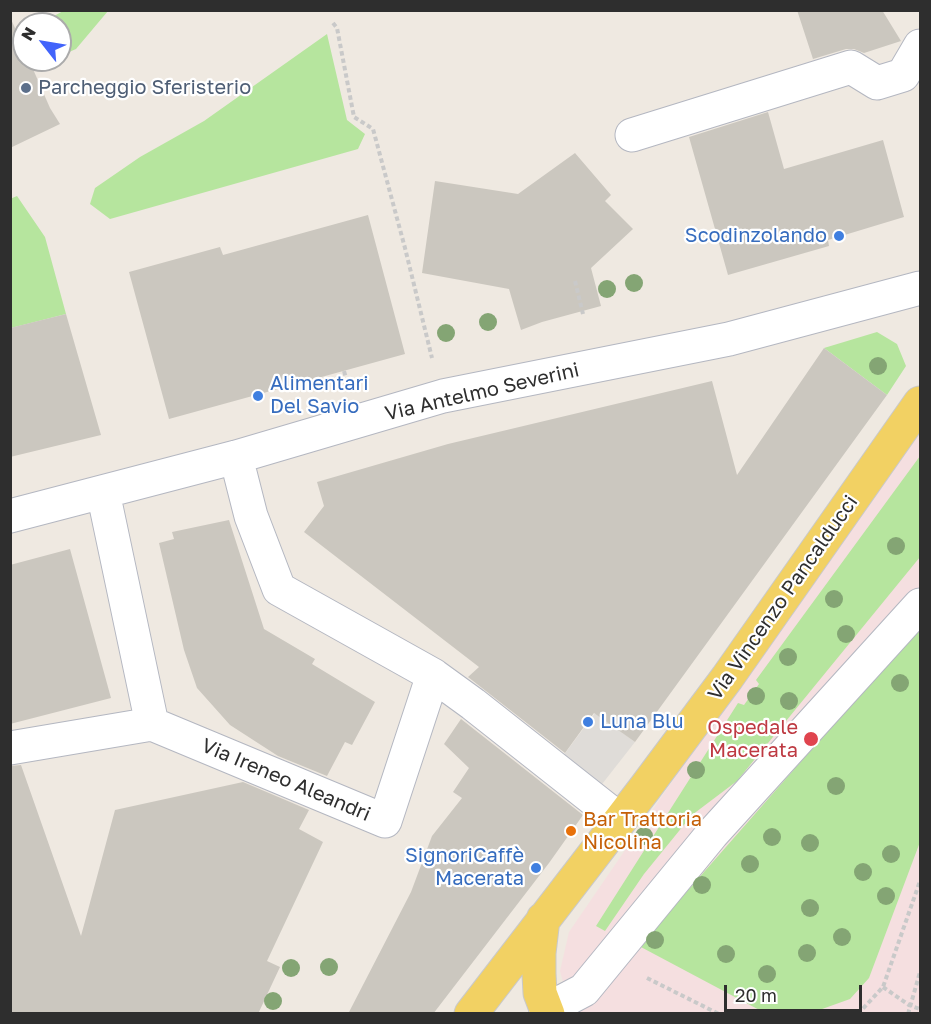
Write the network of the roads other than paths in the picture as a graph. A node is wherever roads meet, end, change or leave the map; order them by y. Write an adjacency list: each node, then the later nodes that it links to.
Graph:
1 (921, 46): 2 (street)
2 (632, 135)
3 (921, 288): 5 (street, Via Antelmo Severini)
4 (921, 403): 12 (main road, Via Vincenzo Pancalducci)
5 (236, 457): 6 (street, Via Antelmo Severini); 9 (street)
6 (103, 492): 7 (street, Via Antelmo Severini); 10 (street)
7 (10, 516)
8 (921, 605): 14 (street)
9 (432, 675): 10 (street, Via Ireneo Aleandri); 12 (street)
10 (152, 724): 11 (street)
11 (10, 748)
12 (620, 820): 13 (main road, Via Vincenzo Pancalducci)
13 (543, 919): 14 (main road); 15 (main road, Via Vincenzo Pancalducci)
14 (547, 1012)
15 (471, 1014)

